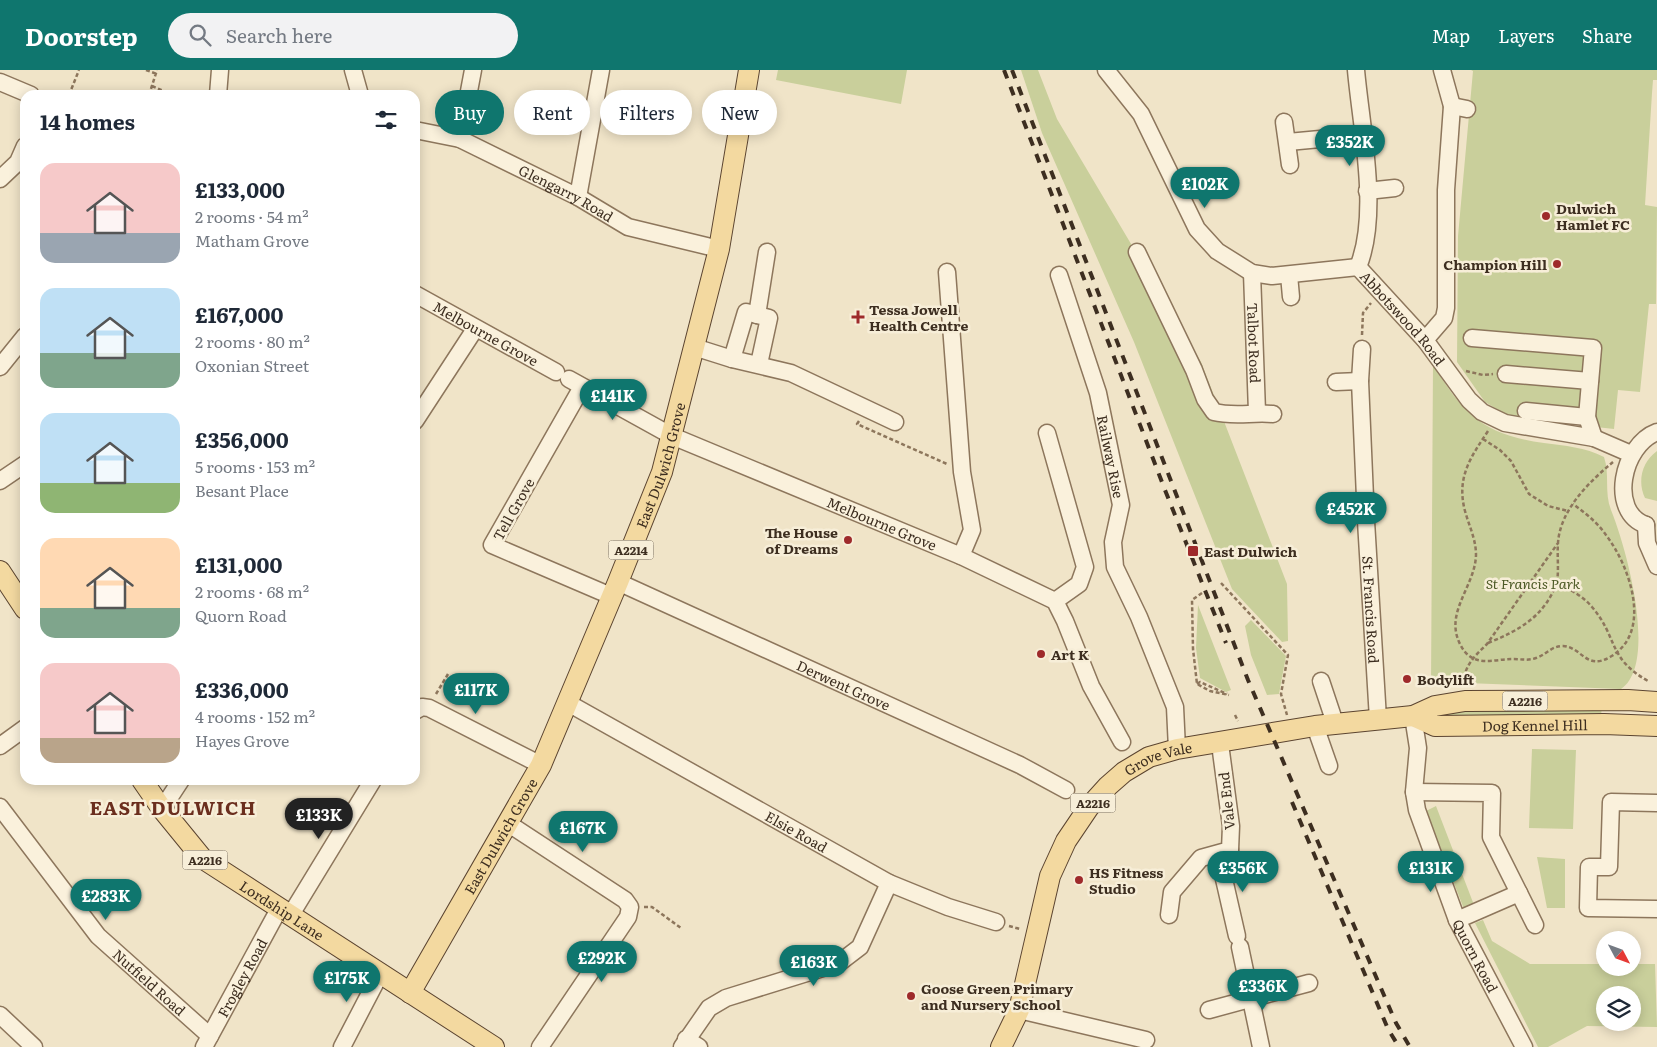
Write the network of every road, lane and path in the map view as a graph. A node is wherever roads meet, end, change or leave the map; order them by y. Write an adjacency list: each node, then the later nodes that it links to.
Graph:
1 (79, 70): 16 (path)
2 (146, 70): 12 (path)
3 (157, 70): 12 (path)
4 (220, 70): 19 (street)
5 (353, 70): 20 (street)
6 (473, 70): 24 (street)
7 (601, 70): 31 (street)
8 (749, 70): 32 (main road, East Dulwich Grove / A2214)
9 (1106, 70): 37 (street, Abbotswood Road)
10 (1356, 70): 23 (street)
11 (1442, 70): 46 (street)
12 (157, 74): 14 (path)
13 (0, 82): 15 (street)
14 (152, 86): 17 (path); 18 (path)
15 (20, 90)
16 (71, 90)
17 (151, 90)
18 (161, 90)
19 (218, 90)
20 (359, 90)
21 (1284, 122): 25 (street)
22 (420, 131): 24 (street, Glengarry Road)
23 (1363, 134): 25 (street); 30 (street)
24 (460, 139): 31 (street, Glengarry Road)
25 (1288, 142): 26 (street)
26 (1290, 165)
27 (20, 168): 28 (street)
28 (0, 179)
29 (1395, 188): 30 (street)
30 (1368, 191): 35 (street)
31 (578, 197): 32 (street, Glengarry Road)
32 (720, 248): 48 (main road, East Dulwich Grove / A2214)
33 (768, 252): 43 (street)
34 (1137, 252): 37 (street, Talbot Road)
35 (1358, 267): 39 (street, Abbotswood Road); 40 (street, Abbotswood Road)
36 (947, 272): 72 (street)
37 (1252, 273): 39 (street, Abbotswood Road)
38 (1059, 275): 108 (street, Railway Rise)
39 (1289, 275): 42 (street)
40 (1381, 291): 46 (street, Abbotswood Road); 49 (path)
41 (420, 297): 44 (street, Melbourne Grove)
42 (1291, 297)
43 (757, 315): 50 (street); 51 (street)
44 (475, 328): 54 (street, Melbourne Grove); 60 (street)
45 (1472, 338): 56 (street)
46 (1425, 340): 62 (street, Abbotswood Road)
47 (20, 342): 52 (street)
48 (694, 347): 50 (street); 66 (main road, East Dulwich Grove / A2214)
49 (1362, 349): 55 (street, St. Francis Road)
50 (732, 359): 51 (street)
51 (759, 364): 58 (street)
52 (0, 367)
53 (1506, 374): 56 (street)
54 (569, 380): 66 (street, Melbourne Grove); 83 (street, Tell Grove)
55 (1360, 381): 57 (street); 99 (street, St. Francis Road)
56 (1590, 381): 61 (street)
57 (1336, 382)
58 (865, 408): 63 (street); 72 (path)
59 (1526, 411): 61 (street)
60 (420, 413)
61 (1587, 416): 67 (street)
62 (1496, 419): 67 (street, Abbotswood Road); 68 (path)
63 (895, 422)
64 (1047, 432): 86 (street)
65 (1657, 432): 69 (street)
66 (672, 436): 78 (street, Melbourne Grove); 83 (main road, East Dulwich Grove / A2214)
67 (1594, 438): 69 (street, Abbotswood Road)
68 (1483, 439): 75 (path); 89 (path)
69 (1631, 454): 76 (street)
70 (1613, 462): 74 (path)
71 (20, 467): 73 (street)
72 (962, 472): 78 (street)
73 (0, 481)
74 (1573, 504): 75 (path); 88 (path)
75 (1568, 511): 77 (path)
76 (1651, 520): 79 (street)
77 (1558, 543): 81 (path); 87 (path)
78 (961, 556): 86 (street, Melbourne Grove)
79 (1657, 566)
80 (0, 571): 85 (main road)
81 (1557, 582): 87 (path); 88 (path)
82 (1221, 583): 103 (path)
83 (615, 589): 96 (main road, East Dulwich Grove / A2214); 114 (street, Derwent Grove)
84 (1202, 593): 93 (path)
85 (20, 601)
86 (1055, 601): 105 (street)
87 (1487, 644): 89 (path)
88 (1616, 652): 89 (path); 92 (path)
89 (1473, 658): 94 (path)
90 (448, 674): 97 (path)
91 (1321, 681): 100 (street)
92 (1648, 681)
93 (1197, 684): 93 (path)
94 (1464, 690)
95 (1657, 702): 98 (main road, Dog Kennel Hill / A2216)
96 (568, 703): 109 (main road, East Dulwich Grove / A2214); 121 (street, Elsie Road)
97 (422, 709): 109 (street)
98 (1413, 716): 99 (main road, Dog Kennel Hill / A2216); 102 (main road, Dog Kennel Hill / A2216); 115 (street, Quorn Road)
99 (1378, 719): 100 (main road, Grove Vale / A2216)
100 (1336, 723): 101 (main road, Grove Vale / A2216)
101 (1315, 726): 103 (main road, Grove Vale / A2216); 110 (street)
102 (1657, 726)
103 (1291, 731): 106 (main road, Grove Vale / A2216)
104 (20, 732): 107 (street)
105 (1122, 742)
106 (1220, 744): 108 (main road, Grove Vale / A2216); 120 (street, Vale End)
107 (0, 746)
108 (1177, 749): 131 (main road, Grove Vale / A2216)
109 (541, 765): 119 (main road, East Dulwich Grove / A2214)
110 (1329, 766)
111 (145, 785): 118 (main road, Lordship Lane / A2216)
112 (178, 785): 118 (street)
113 (370, 785): 125 (street, Frogley Road)
114 (1066, 790)
115 (1414, 792): 122 (street); 127 (street, Quorn Road)
116 (1657, 803): 124 (street)
117 (0, 806): 140 (street, Nutfield Road)
118 (162, 809): 125 (main road, Lordship Lane / A2216)
119 (509, 824): 123 (street); 134 (main road, East Dulwich Grove / A2214)
120 (1230, 850): 126 (street, Vale End); 135 (street)
121 (889, 883): 128 (street, Elsie Road); 141 (street)
122 (1519, 893): 127 (street); 129 (street)
123 (630, 907): 130 (path); 145 (street)
124 (1657, 910)
125 (285, 912): 132 (main road, Lordship Lane / A2216); 140 (street, Frogley Road)
126 (1169, 915)
127 (1457, 920): 148 (street, Quorn Road)
128 (996, 922): 131 (path)
129 (1535, 925)
130 (681, 928)
131 (1036, 934): 136 (main road, Grove Vale / A2216)
132 (380, 974): 134 (main road, Lordship Lane / A2216); 143 (street)
133 (1309, 983): 135 (street)
134 (410, 993): 144 (main road, Lordship Lane / A2216)
135 (1253, 998): 137 (street); 147 (street)
136 (1018, 1010): 139 (street); 146 (main road, Grove Vale / A2216)
137 (1209, 1010)
138 (0, 1015): 142 (street)
139 (1146, 1040)
140 (207, 1042)
141 (689, 1044)
142 (34, 1047)
143 (342, 1047)
144 (494, 1047)
145 (540, 1047)
146 (1001, 1047)
147 (1262, 1047)
148 (1524, 1047)

